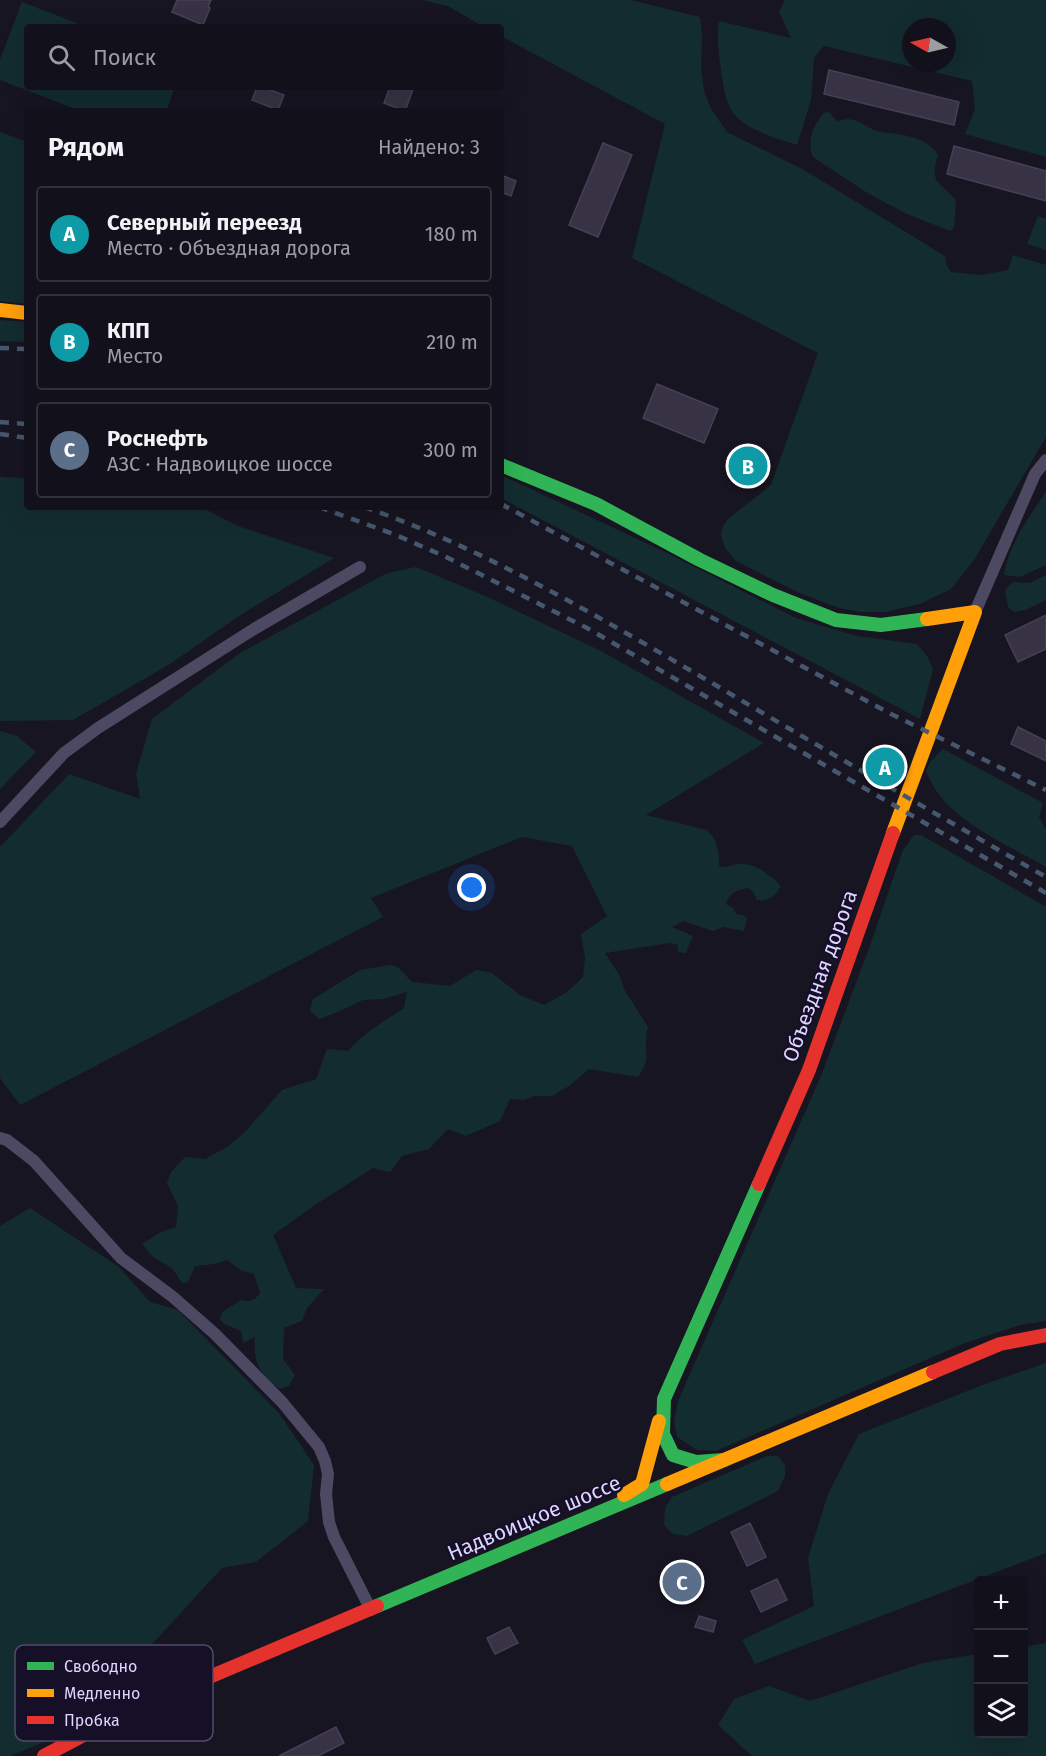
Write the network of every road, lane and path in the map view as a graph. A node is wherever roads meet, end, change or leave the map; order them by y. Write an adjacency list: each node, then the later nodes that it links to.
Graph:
1 (0, 310): 2 (street)
2 (24, 313)
3 (1046, 460): 6 (street, Объездная дорога)
4 (504, 466): 6 (street)
5 (360, 567): 7 (street)
6 (975, 612): 10 (street, Объездная дорога)
7 (0, 822)
8 (0, 1138): 13 (street)
9 (1046, 1335): 11 (street, Надвоицкое шоссе)
10 (664, 1399): 11 (street, Объездная дорога); 12 (street)
11 (724, 1460): 12 (street, Надвоицкое шоссе)
12 (590, 1517): 13 (street, Надвоицкое шоссе)
13 (371, 1610): 14 (street, Надвоицкое шоссе)
14 (213, 1677)
15 (73, 1741): 16 (street, Надвоицкое шоссе)
16 (44, 1756)

